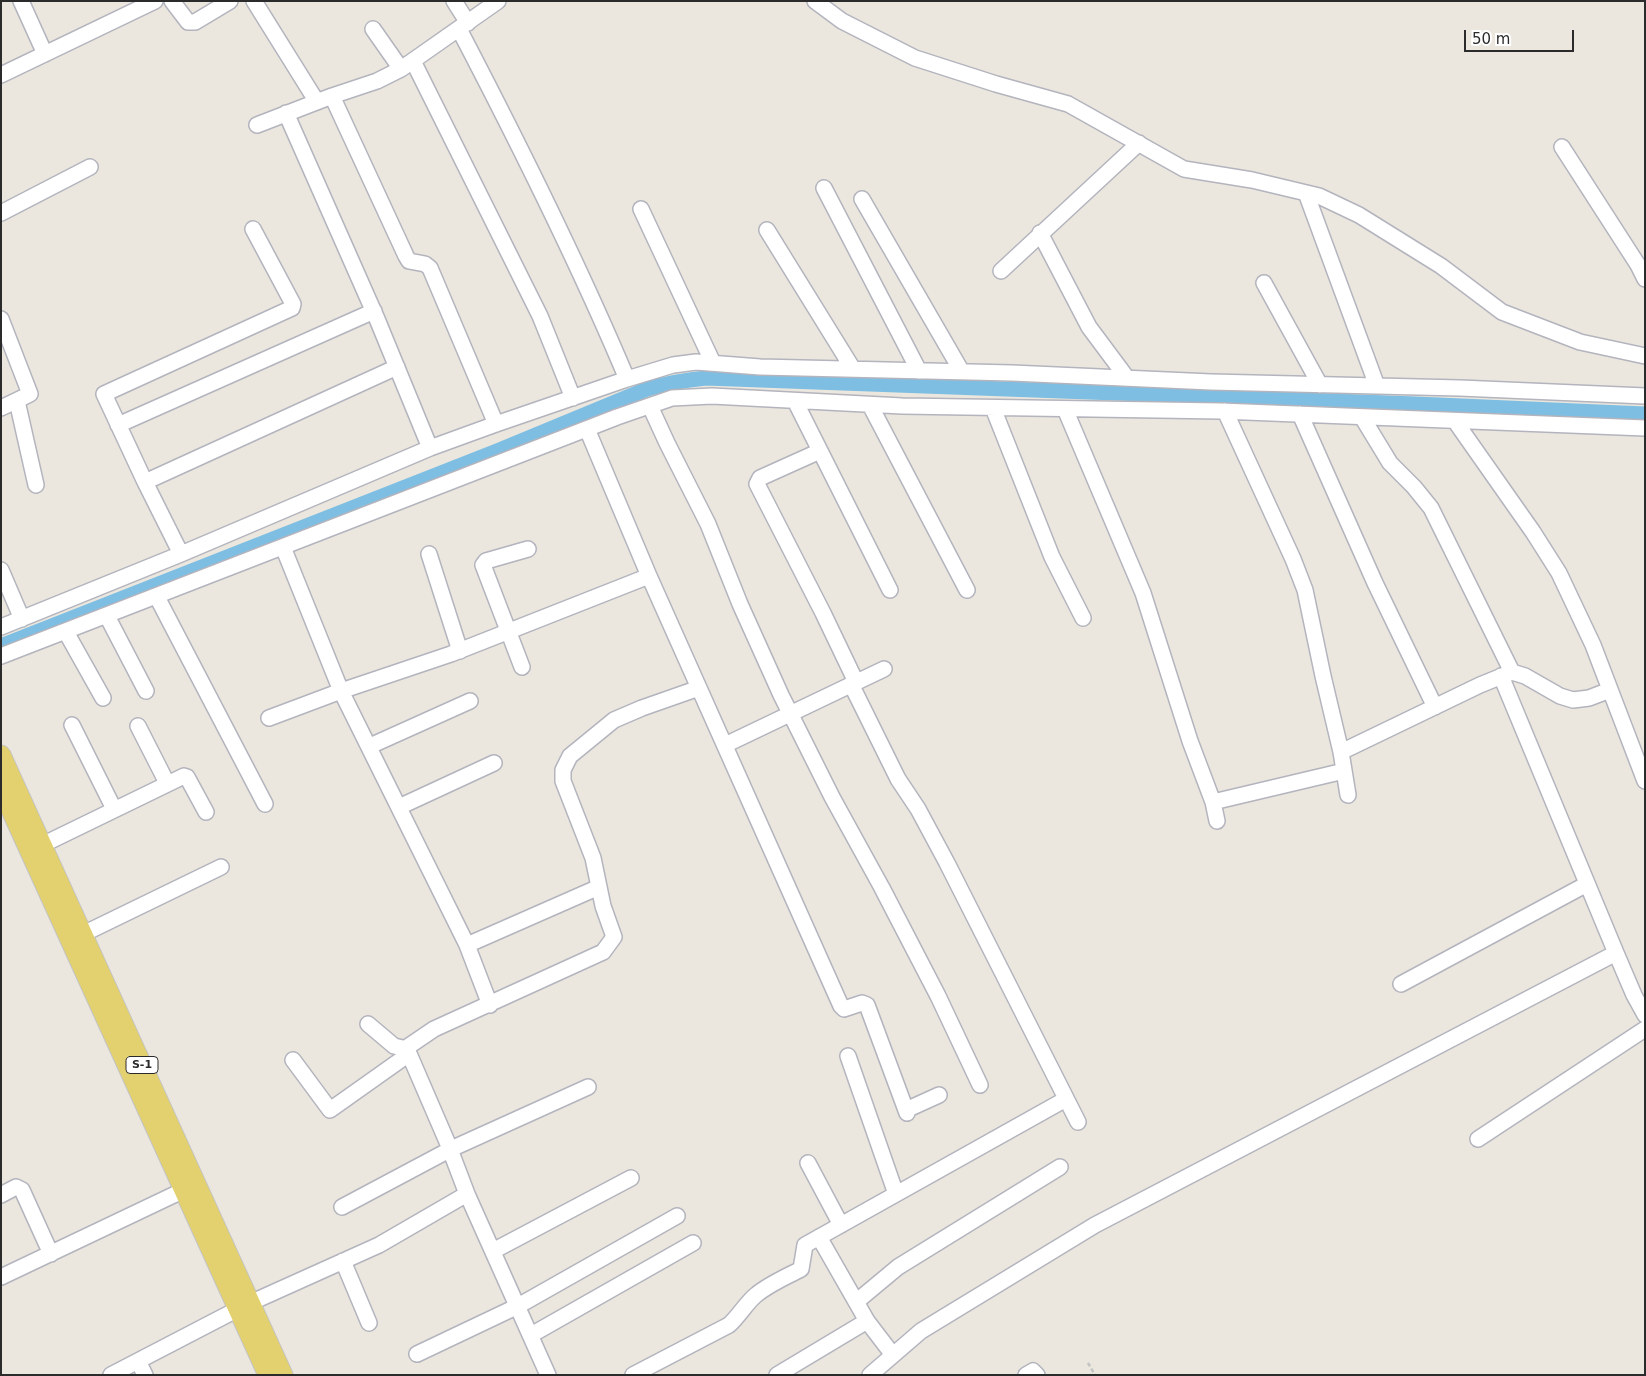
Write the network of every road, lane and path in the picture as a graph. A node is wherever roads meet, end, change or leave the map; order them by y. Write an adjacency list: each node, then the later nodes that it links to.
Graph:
1 (21, 1): 11 (street)
2 (155, 1): 11 (street)
3 (172, 1): 4 (street)
4 (230, 1)
5 (254, 1): 15 (street)
6 (454, 1): 9 (street)
7 (498, 1): 9 (street)
8 (815, 1): 18 (street)
9 (464, 26): 12 (street); 41 (street)
10 (373, 29): 12 (street)
11 (45, 54): 13 (street)
12 (407, 65): 14 (street); 45 (street)
13 (1, 76)
14 (332, 96): 15 (street); 57 (street)
15 (317, 102): 16 (street)
16 (286, 113): 17 (street); 32 (street)
17 (257, 125)
18 (1139, 143): 22 (street); 28 (street)
19 (1562, 147): 30 (street)
20 (90, 167): 25 (street)
21 (824, 188): 38 (street)
22 (1306, 193): 34 (street); 43 (street)
23 (862, 199): 39 (street)
24 (641, 209): 35 (street)
25 (1, 213)
26 (253, 229): 58 (street)
27 (767, 230): 37 (street)
28 (1040, 233): 29 (street); 40 (street)
29 (1001, 271)
30 (1645, 279)
31 (1264, 283): 42 (street)
32 (374, 312): 36 (street); 58 (street)
33 (1, 320): 46 (street)
34 (1645, 356)
35 (713, 363): 37 (street); 41 (street)
36 (397, 367): 61 (street); 63 (street)
37 (853, 369): 38 (street)
38 (919, 371): 39 (street)
39 (962, 372): 40 (street)
40 (1127, 378): 42 (street)
41 (628, 380): 45 (street)
42 (1320, 385): 43 (street)
43 (1377, 386): 44 (street)
44 (1645, 396)
45 (573, 398): 57 (street)
46 (17, 401): 50 (street); 64 (street)
47 (795, 401): 48 (street); 49 (street); 62 (street)
48 (870, 405): 51 (street); 72 (street)
49 (650, 406): 60 (street); 93 (street)
50 (1, 408)
51 (992, 408): 52 (street); 75 (street)
52 (1065, 409): 53 (street); 107 (street)
53 (1225, 412): 54 (street); 99 (street)
54 (1300, 414): 55 (street); 92 (street)
55 (1362, 417): 56 (street); 84 (street)
56 (1455, 420): 59 (street); 87 (street)
57 (496, 424): 61 (street)
58 (118, 425): 63 (street)
59 (1645, 428)
60 (587, 429): 65 (street); 70 (street)
61 (430, 448): 67 (street)
62 (820, 451): 71 (street); 85 (street)
63 (145, 482): 67 (street)
64 (36, 486)
65 (283, 548): 73 (street); 88 (street)
66 (528, 549): 79 (street)
67 (181, 554): 76 (street)
68 (429, 554): 80 (street)
69 (1, 570): 76 (street)
70 (649, 576): 79 (street); 86 (street)
71 (890, 590)
72 (967, 590)
73 (156, 597): 74 (street); 108 (street)
74 (107, 616): 78 (street); 89 (street)
75 (1083, 618)
76 (22, 619): 77 (street)
77 (1, 628)
78 (66, 632): 81 (street); 90 (street)
79 (507, 632): 80 (street); 82 (street)
80 (460, 651): 88 (street)
81 (1, 656)
82 (522, 667)
83 (884, 669): 85 (street)
84 (1507, 674): 87 (street); 92 (street); 115 (street)
85 (854, 683): 93 (street); 133 (street)
86 (699, 688): 97 (street); 116 (street)
87 (1610, 690): 103 (street)
88 (341, 691): 94 (street); 98 (street)
89 (146, 692)
90 (103, 698)
91 (470, 701): 98 (street)
92 (1435, 707): 99 (street)
93 (790, 714): 97 (street); 129 (street)
94 (269, 718)
95 (72, 725): 110 (street)
96 (138, 726): 104 (street)
97 (725, 745): 131 (street)
98 (370, 746): 109 (street)
99 (1341, 752): 102 (street)
100 (1, 755): 113 (main road, S-1)
101 (494, 763): 109 (street)
102 (1344, 771): 106 (street); 107 (street)
103 (1645, 781)
104 (167, 783): 110 (street); 111 (street)
105 (1, 788): 132 (main road, S-1)
106 (1348, 795)
107 (1213, 802): 112 (street)
108 (264, 804)
109 (399, 808): 118 (street)
110 (114, 809): 113 (street)
111 (206, 812)
112 (1217, 822)
113 (42, 844): 117 (main road, S-1)
114 (221, 867): 117 (street)
115 (1587, 884): 119 (street); 120 (street)
116 (599, 887): 118 (street); 122 (street)
117 (83, 934): 132 (main road, S-1)
118 (467, 945): 122 (street)
119 (1616, 953): 121 (street); 160 (street)
120 (1401, 984)
121 (1639, 992): 123 (street)
122 (490, 1005): 126 (street)
123 (1645, 1015)
124 (368, 1024): 126 (street)
125 (1645, 1029): 135 (street)
126 (408, 1052): 128 (street); 136 (street)
127 (848, 1056): 142 (street)
128 (292, 1060)
129 (980, 1085)
130 (588, 1087): 136 (street)
131 (939, 1095)
132 (149, 1097): 140 (main road, S-1); 154 (main road, S-1)
133 (1066, 1099): 134 (street); 142 (street)
134 (1078, 1122)
135 (1478, 1139)
136 (451, 1150): 141 (street); 144 (street)
137 (808, 1163): 146 (street)
138 (1060, 1167): 153 (street)
139 (631, 1178): 149 (street)
140 (184, 1190): 150 (street); 154 (main road, S-1)
141 (467, 1194): 149 (street); 151 (street)
142 (896, 1194): 146 (street)
143 (1, 1195): 150 (street)
144 (342, 1208)
145 (678, 1216): 155 (street)
146 (841, 1225): 147 (street)
147 (819, 1238): 153 (street); 168 (street)
148 (693, 1243): 158 (street)
149 (493, 1251): 155 (street)
150 (51, 1254): 152 (street)
151 (343, 1261): 154 (street); 157 (street)
152 (1, 1278)
153 (856, 1302): 156 (street)
154 (244, 1306): 161 (street); 165 (main road, S-1); 166 (main road, S-1)
155 (518, 1306): 158 (street); 159 (street)
156 (867, 1321): 160 (street); 169 (street)
157 (369, 1323)
158 (530, 1335): 167 (street)
159 (417, 1354)
160 (893, 1355): 170 (street)
161 (138, 1360): 163 (street); 164 (street)
162 (1088, 1363): 173 (path)
163 (111, 1375)
164 (145, 1375)
165 (268, 1375)
166 (283, 1375)
167 (548, 1375)
168 (633, 1375)
169 (777, 1375)
170 (870, 1375)
171 (1026, 1375): 172 (street)
172 (1037, 1375)
173 (1095, 1375)

